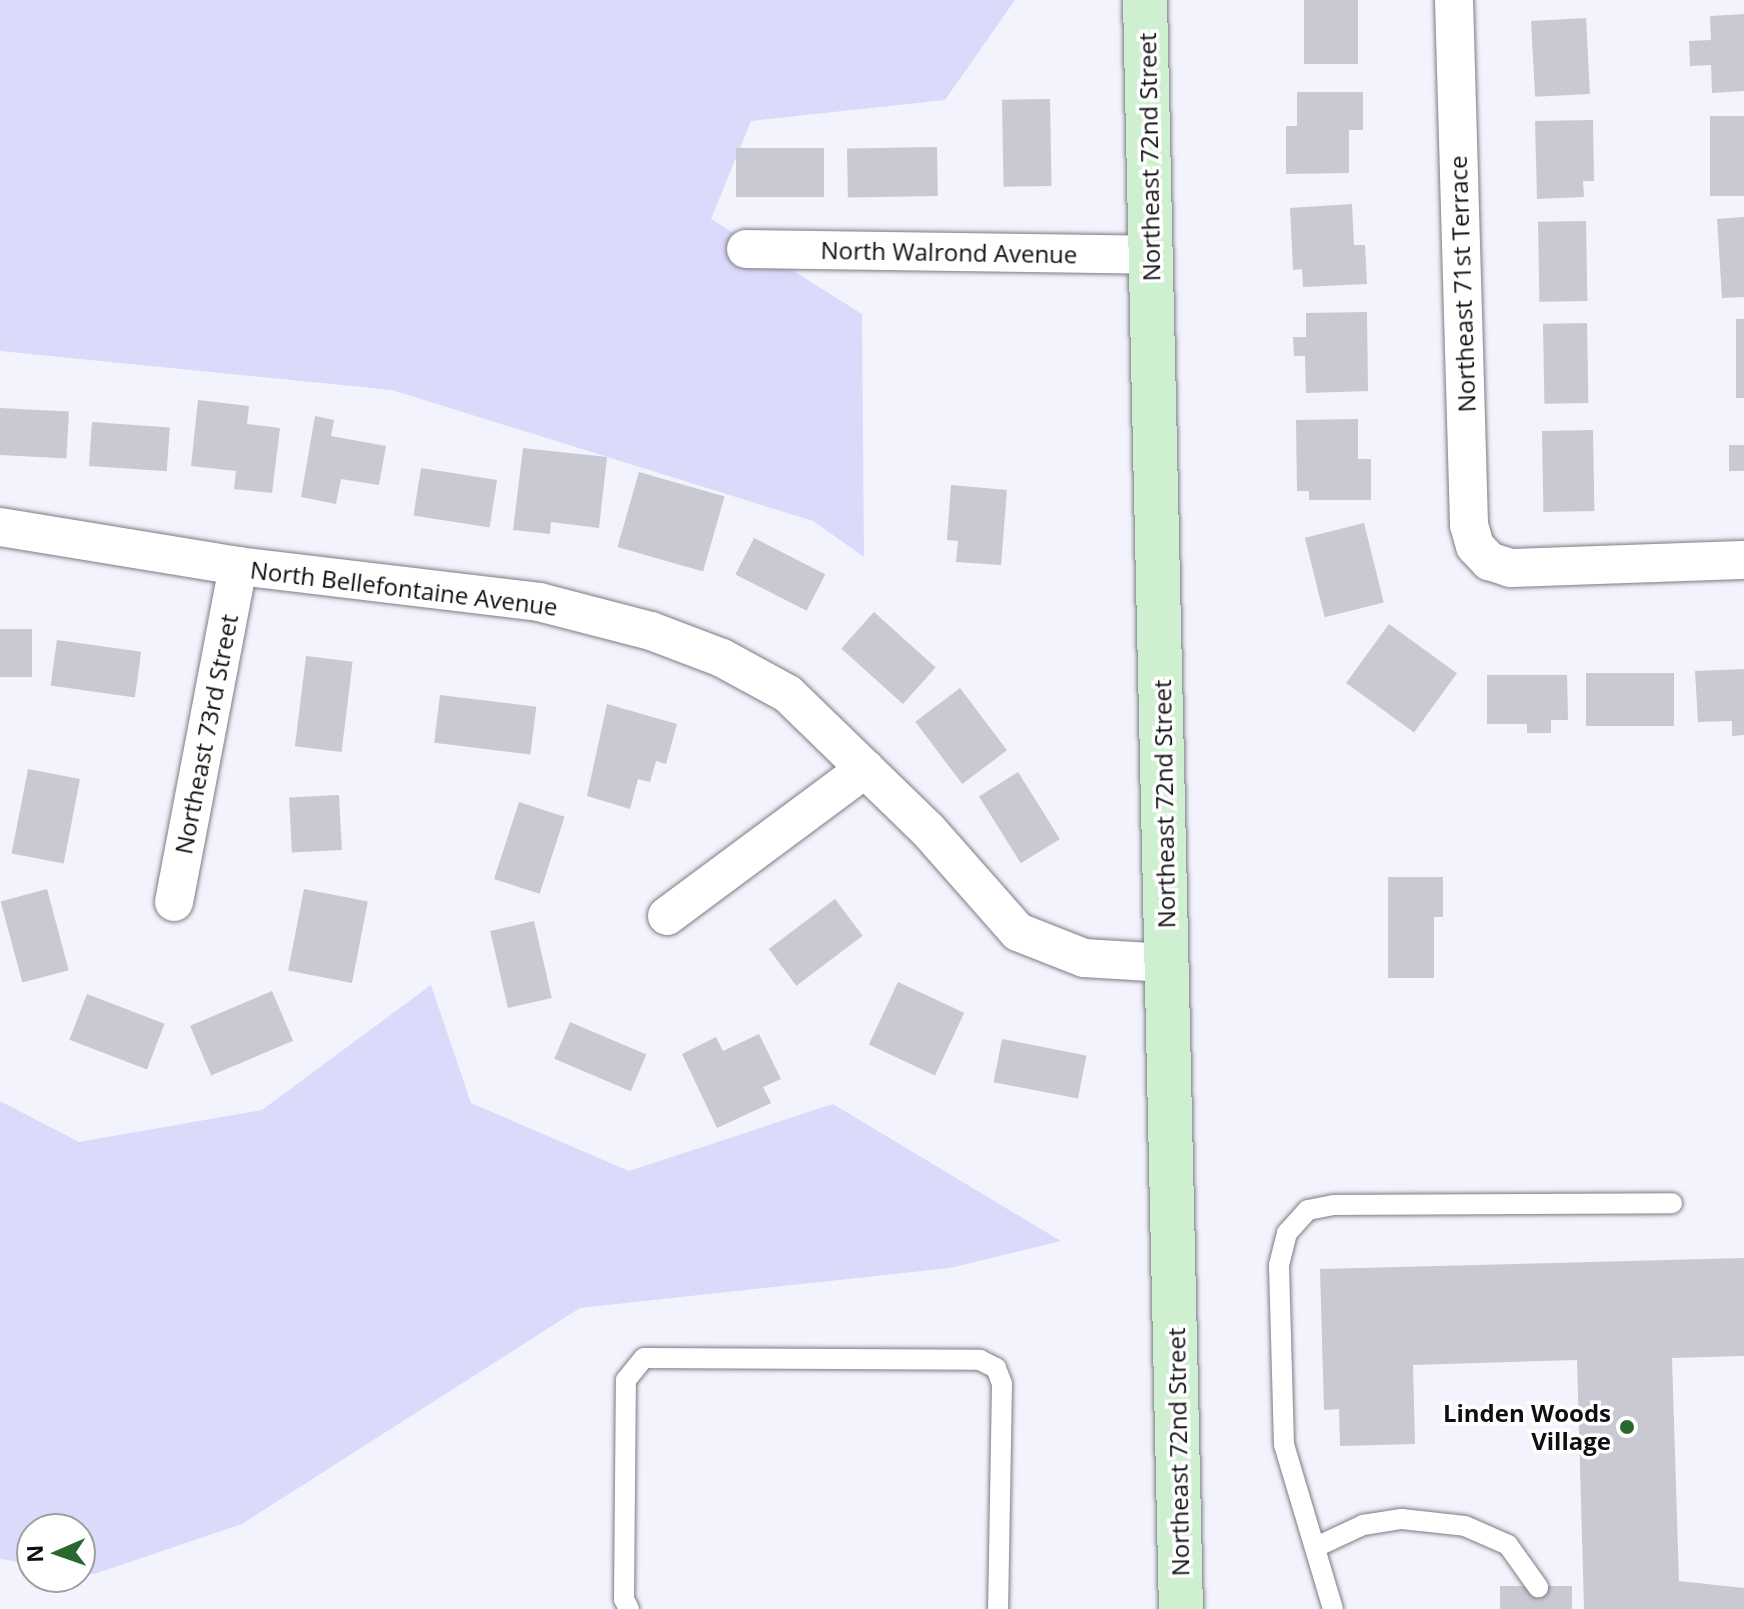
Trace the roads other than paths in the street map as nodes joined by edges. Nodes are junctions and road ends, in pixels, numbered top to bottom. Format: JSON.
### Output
{"nodes":[{"id":1,"x":1145,"y":0,"type":"edge"},
{"id":2,"x":1454,"y":0,"type":"edge"},
{"id":3,"x":746,"y":249,"type":"dead end"},
{"id":4,"x":1151,"y":255,"type":"junction"},
{"id":5,"x":0,"y":527,"type":"edge"},
{"id":6,"x":1744,"y":560,"type":"edge"},
{"id":7,"x":238,"y":566,"type":"junction"},
{"id":8,"x":865,"y":769,"type":"junction"},
{"id":9,"x":174,"y":902,"type":"dead end"},
{"id":10,"x":667,"y":916,"type":"dead end"},
{"id":11,"x":1167,"y":963,"type":"junction"},
{"id":12,"x":1672,"y":1203,"type":"dead end"},
{"id":13,"x":1316,"y":1547,"type":"junction"},
{"id":14,"x":1538,"y":1587,"type":"dead end"},
{"id":15,"x":629,"y":1609,"type":"edge"},
{"id":16,"x":998,"y":1609,"type":"edge"},
{"id":17,"x":1181,"y":1609,"type":"edge"},
{"id":18,"x":1333,"y":1609,"type":"edge"}],
"edges":[{"from":1,"to":4,"type":"main road","name":"Northeast 72nd Street"},
{"from":2,"to":6,"type":"street","name":"Northeast 71st Terrace"},
{"from":3,"to":4,"type":"street","name":"North Walrond Avenue"},
{"from":4,"to":11,"type":"main road","name":"Northeast 72nd Street"},
{"from":5,"to":7,"type":"street","name":"North Bellefontaine Avenue"},
{"from":7,"to":8,"type":"street","name":"North Bellefontaine Avenue"},
{"from":7,"to":9,"type":"street","name":"Northeast 73rd Street"},
{"from":8,"to":10,"type":"street"},
{"from":8,"to":11,"type":"street","name":"North Bellefontaine Avenue"},
{"from":11,"to":17,"type":"main road","name":"Northeast 72nd Street"},
{"from":12,"to":13,"type":"lane"},
{"from":13,"to":14,"type":"lane"},
{"from":13,"to":18,"type":"lane"},
{"from":15,"to":16,"type":"lane"}]}
